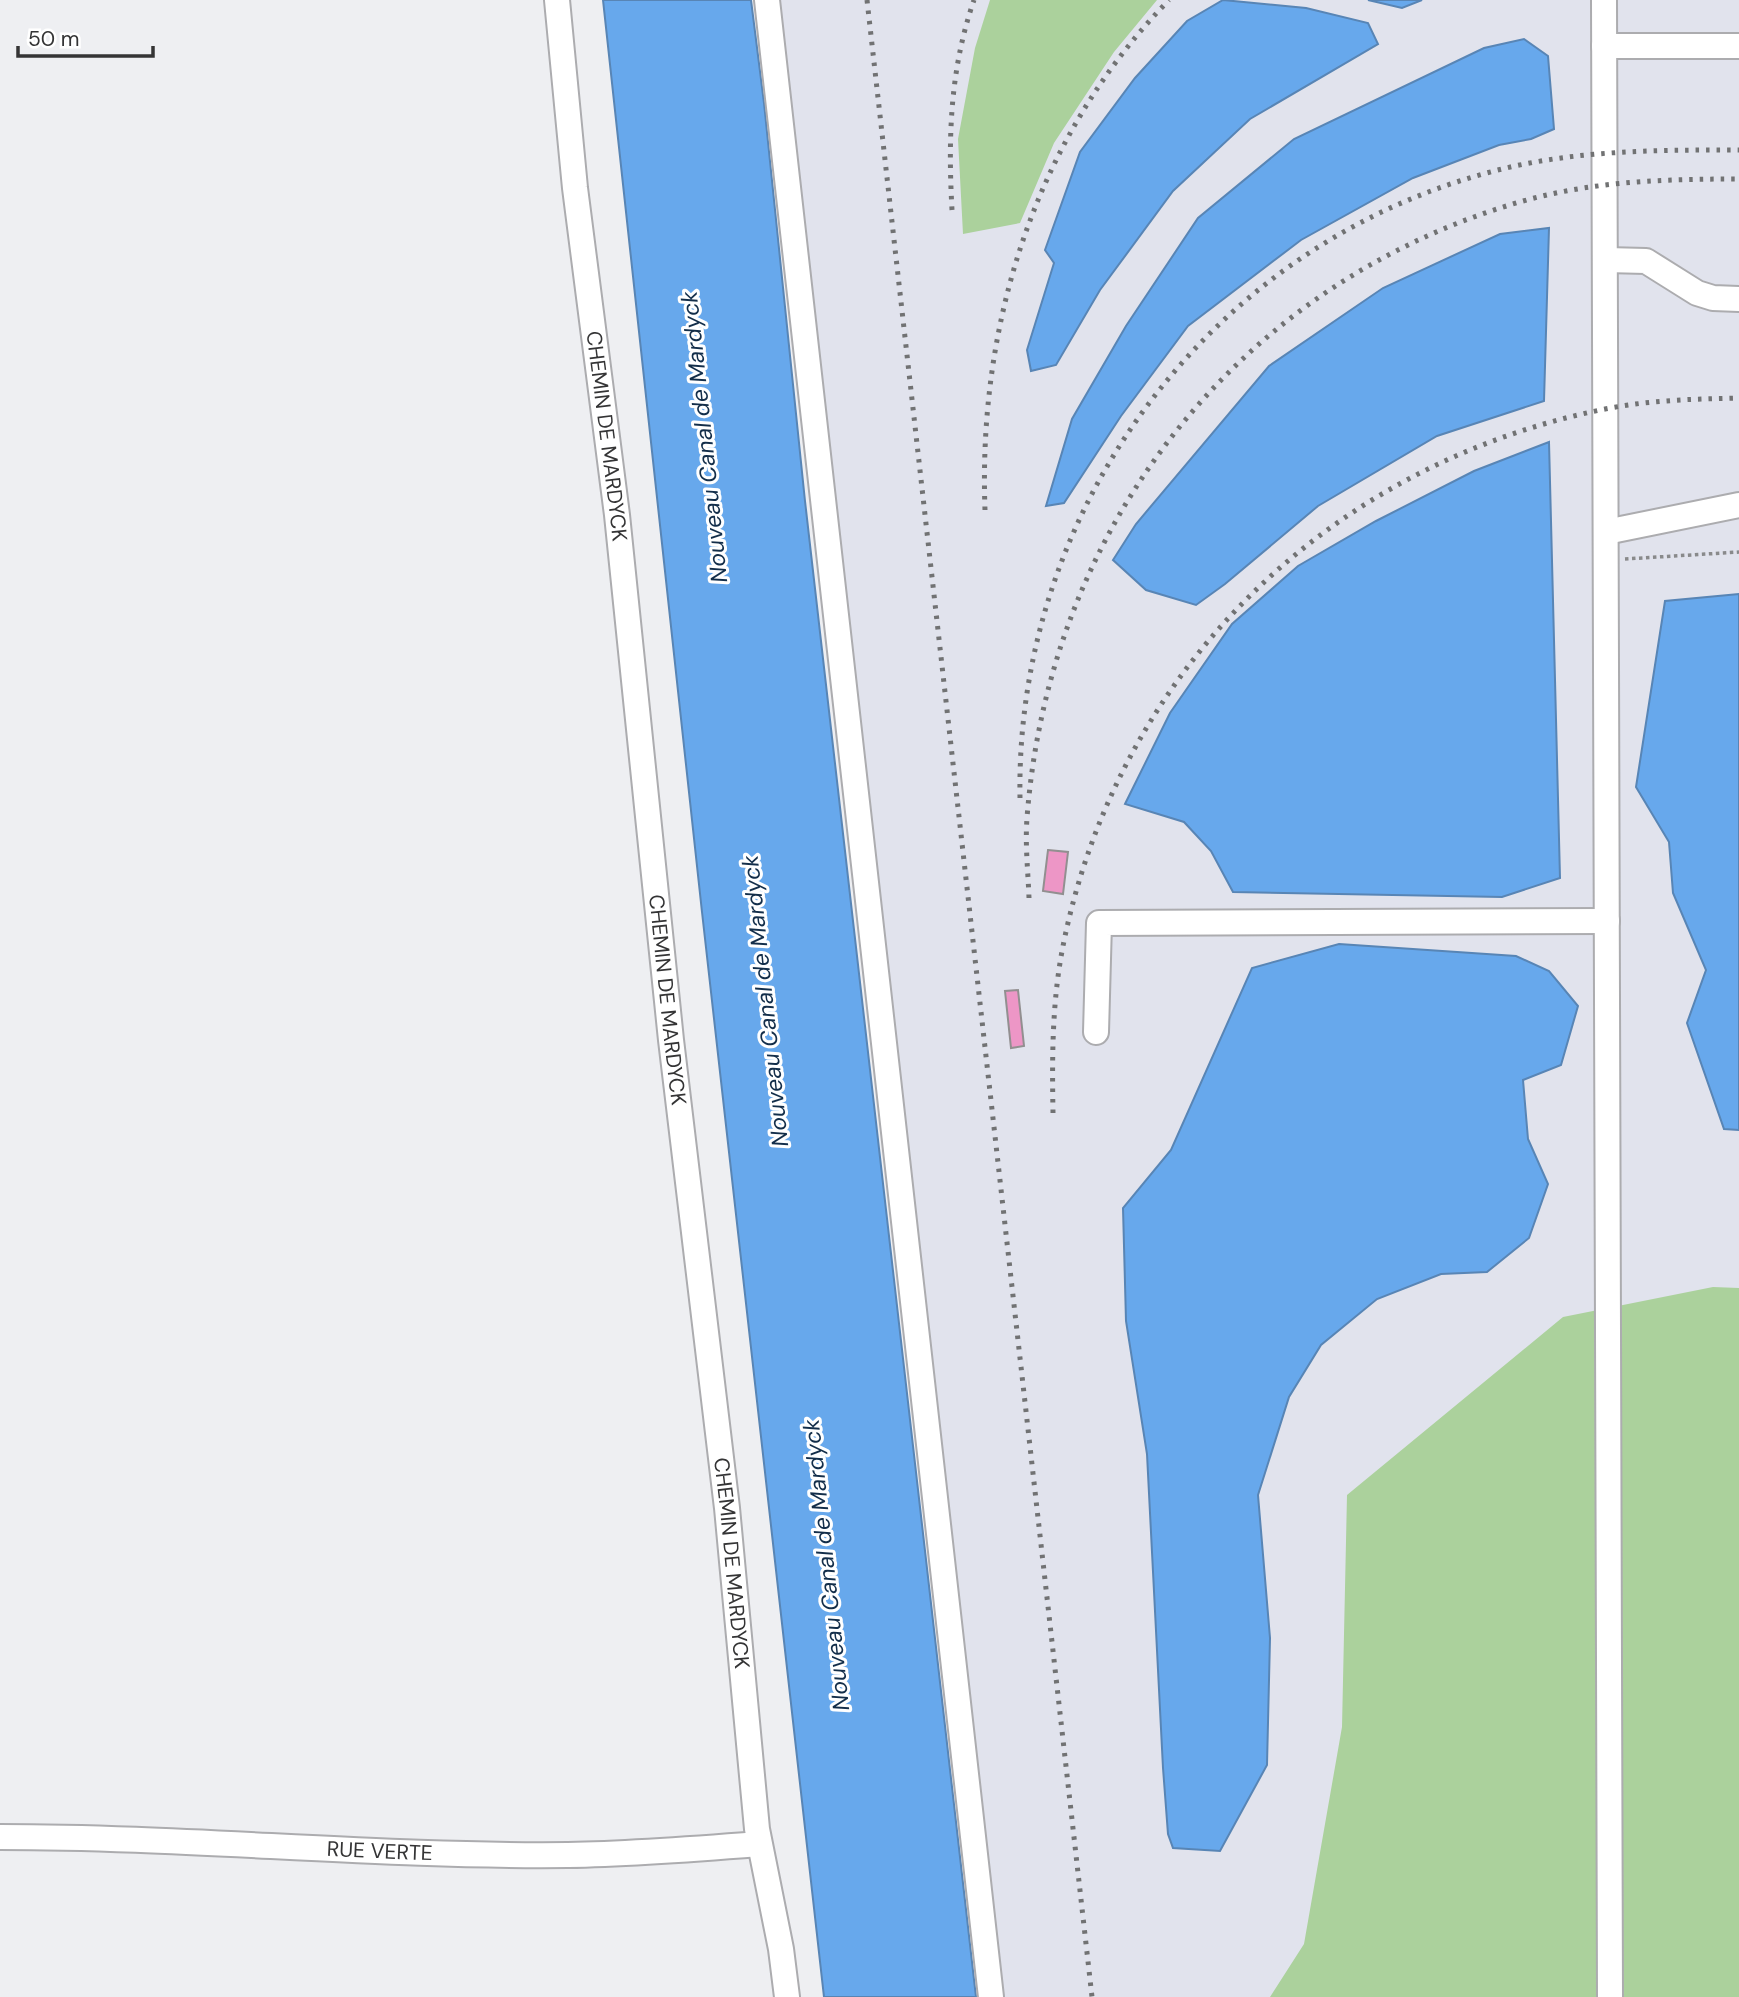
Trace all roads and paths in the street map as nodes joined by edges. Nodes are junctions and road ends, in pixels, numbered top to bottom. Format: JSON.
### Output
{"nodes":[{"id":1,"x":557,"y":0,"type":"edge"},
{"id":2,"x":767,"y":0,"type":"edge"},
{"id":3,"x":1604,"y":0,"type":"edge"},
{"id":4,"x":1605,"y":46,"type":"junction"},
{"id":5,"x":1739,"y":46,"type":"edge"},
{"id":6,"x":1606,"y":260,"type":"junction"},
{"id":7,"x":1739,"y":299,"type":"edge"},
{"id":8,"x":1739,"y":505,"type":"edge"},
{"id":9,"x":1606,"y":532,"type":"junction"},
{"id":10,"x":1739,"y":552,"type":"edge"},
{"id":11,"x":1606,"y":560,"type":"junction"},
{"id":12,"x":1607,"y":921,"type":"junction"},
{"id":13,"x":1096,"y":1032,"type":"dead end"},
{"id":14,"x":0,"y":1836,"type":"edge"},
{"id":15,"x":759,"y":1844,"type":"junction"},
{"id":16,"x":787,"y":1997,"type":"edge"},
{"id":17,"x":991,"y":1997,"type":"edge"},
{"id":18,"x":1610,"y":1997,"type":"edge"}],
"edges":[{"from":1,"to":15,"type":"street","name":"CHEMIN DE MARDYCK"},
{"from":2,"to":17,"type":"street"},
{"from":3,"to":4,"type":"street"},
{"from":4,"to":5,"type":"street"},
{"from":4,"to":6,"type":"street"},
{"from":6,"to":7,"type":"street"},
{"from":6,"to":9,"type":"street"},
{"from":8,"to":9,"type":"street"},
{"from":9,"to":11,"type":"street"},
{"from":10,"to":11,"type":"path"},
{"from":11,"to":12,"type":"street"},
{"from":12,"to":13,"type":"street"},
{"from":12,"to":18,"type":"street"},
{"from":14,"to":15,"type":"street","name":"RUE VERTE"},
{"from":15,"to":16,"type":"street","name":"CHEMIN DE MARDYCK"}]}
